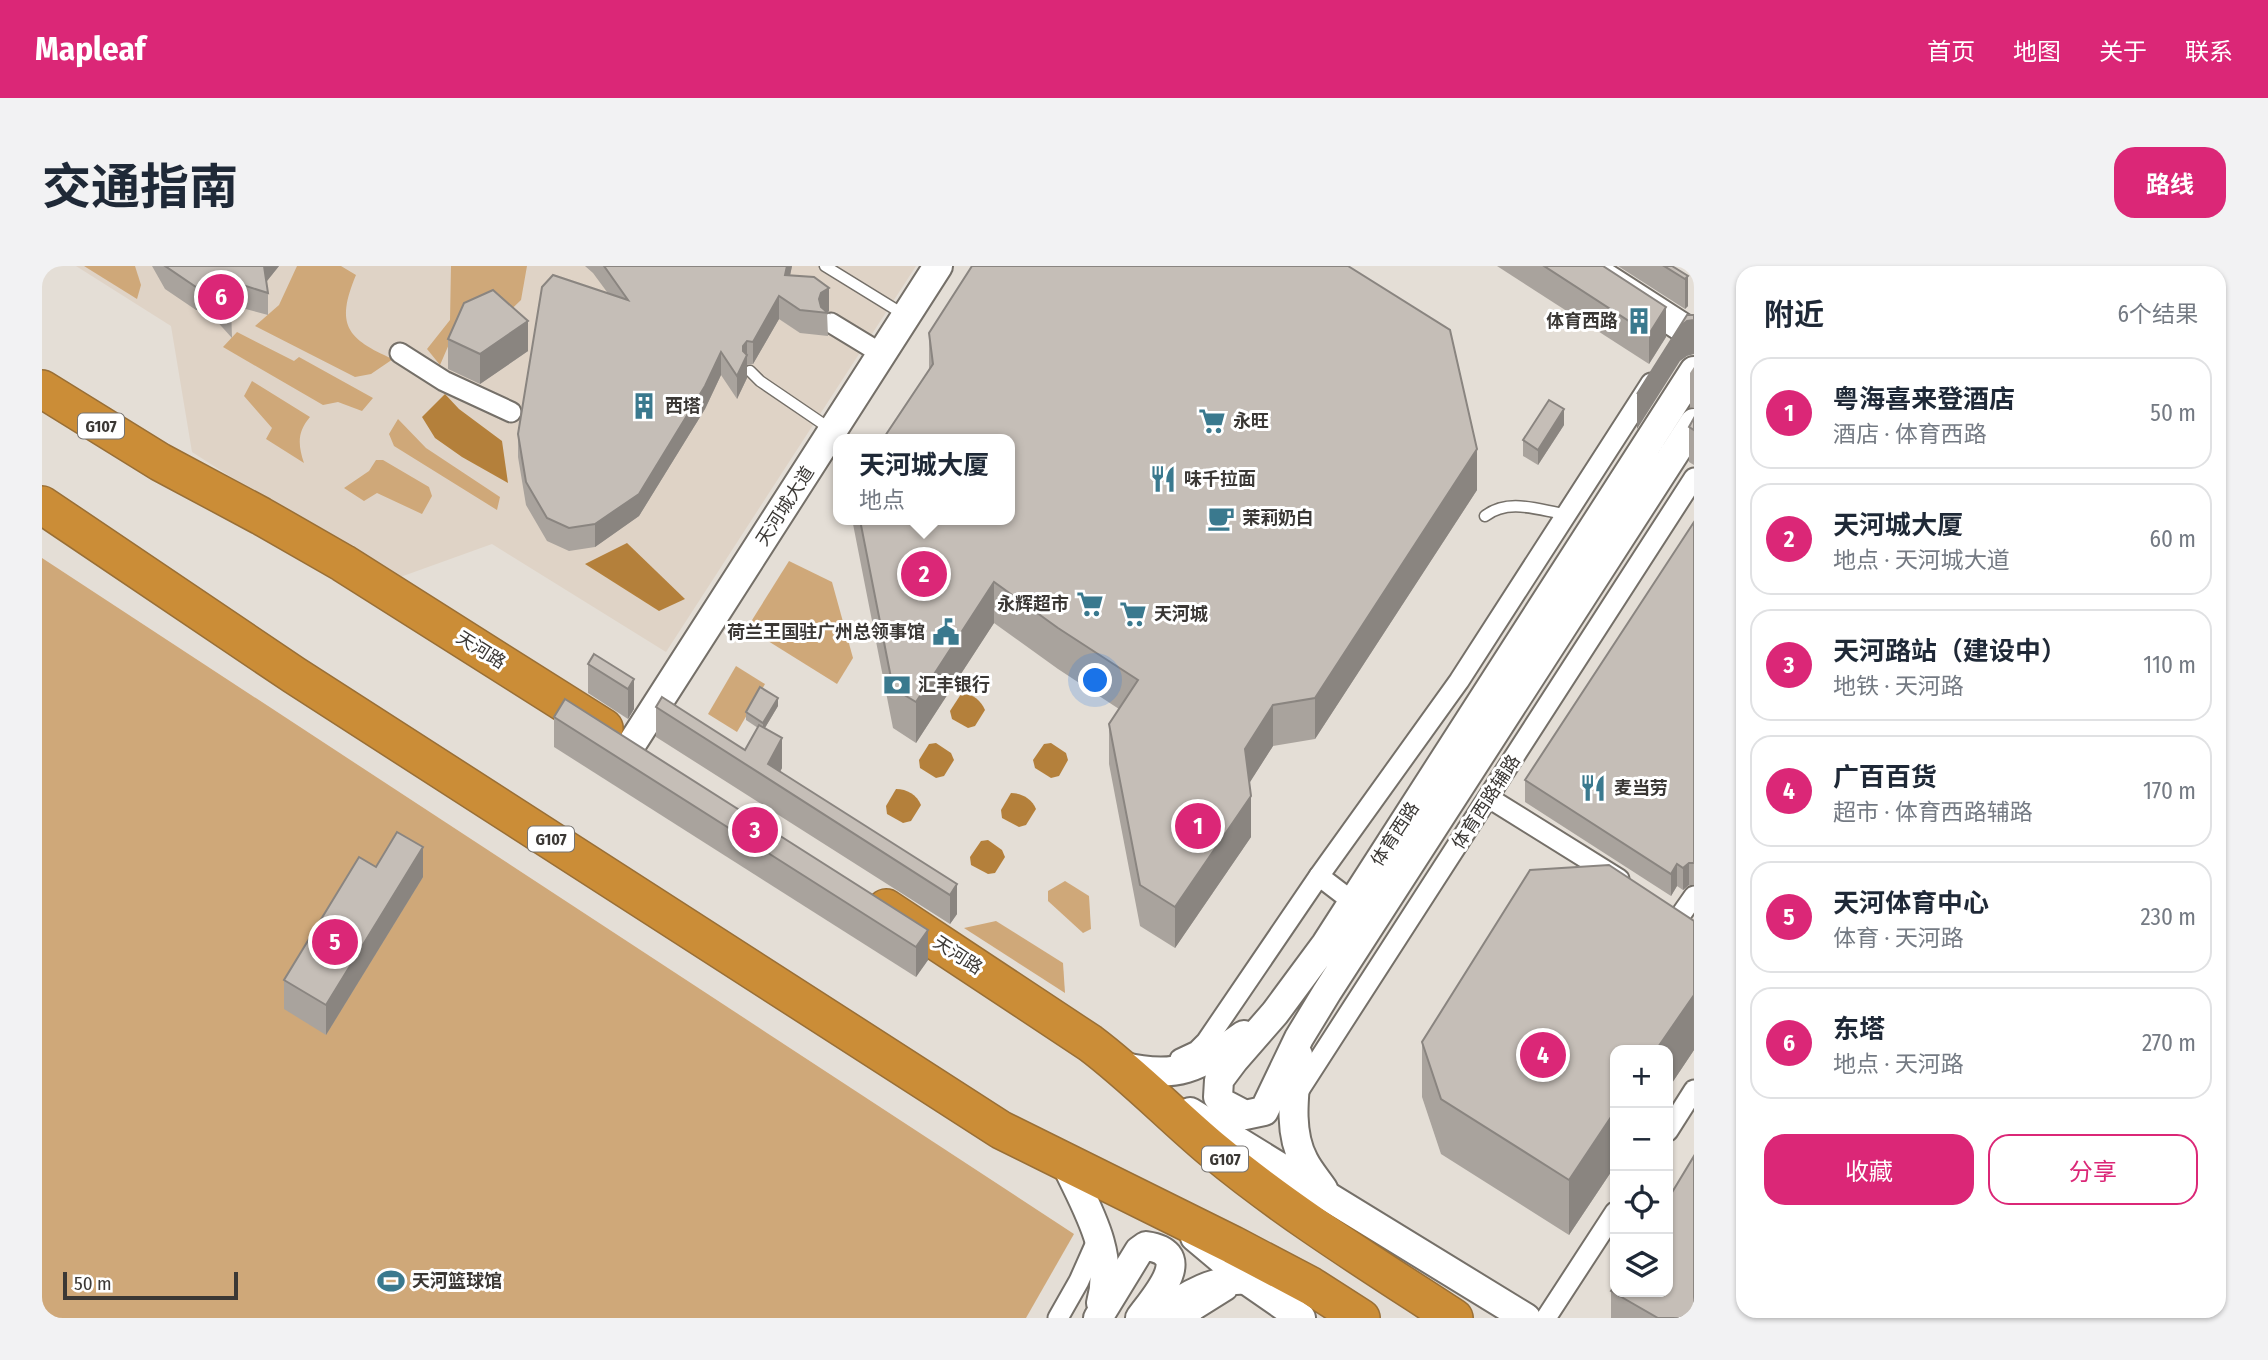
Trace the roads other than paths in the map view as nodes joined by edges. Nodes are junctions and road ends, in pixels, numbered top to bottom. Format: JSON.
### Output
{"nodes":[{"id":1,"x":825,"y":266,"type":"edge"},
{"id":2,"x":938,"y":266,"type":"edge"},
{"id":3,"x":1587,"y":266,"type":"edge"},
{"id":4,"x":906,"y":316,"type":"junction"},
{"id":5,"x":831,"y":323,"type":"dead end"},
{"id":6,"x":1688,"y":331,"type":"edge"},
{"id":7,"x":400,"y":353,"type":"dead end"},
{"id":8,"x":882,"y":354,"type":"junction"},
{"id":9,"x":1664,"y":363,"type":"edge"},
{"id":10,"x":750,"y":371,"type":"edge"},
{"id":11,"x":1694,"y":371,"type":"edge"},
{"id":12,"x":42,"y":389,"type":"edge"},
{"id":13,"x":511,"y":412,"type":"dead end"},
{"id":14,"x":833,"y":430,"type":"junction"},
{"id":15,"x":1691,"y":433,"type":"edge"},
{"id":16,"x":1694,"y":478,"type":"edge"},
{"id":17,"x":42,"y":505,"type":"edge"},
{"id":18,"x":1565,"y":514,"type":"junction"},
{"id":19,"x":1485,"y":516,"type":"dead end"},
{"id":20,"x":642,"y":752,"type":"joint"},
{"id":21,"x":1489,"y":799,"type":"junction"},
{"id":22,"x":1319,"y":876,"type":"junction"},
{"id":23,"x":1635,"y":889,"type":"edge"},
{"id":24,"x":861,"y":892,"type":"edge"},
{"id":25,"x":1694,"y":896,"type":"edge"},
{"id":26,"x":1353,"y":902,"type":"junction"},
{"id":27,"x":1681,"y":917,"type":"edge"},
{"id":28,"x":1275,"y":1013,"type":"junction"},
{"id":29,"x":1299,"y":1038,"type":"junction"},
{"id":30,"x":1121,"y":1066,"type":"junction"},
{"id":31,"x":1295,"y":1097,"type":"junction"},
{"id":32,"x":1691,"y":1101,"type":"edge"},
{"id":33,"x":1264,"y":1111,"type":"junction"},
{"id":34,"x":1673,"y":1124,"type":"edge"},
{"id":35,"x":1066,"y":1164,"type":"junction"},
{"id":36,"x":1327,"y":1195,"type":"junction"},
{"id":37,"x":1157,"y":1206,"type":"junction"},
{"id":38,"x":1610,"y":1220,"type":"edge"},
{"id":39,"x":1099,"y":1235,"type":"junction"},
{"id":40,"x":1245,"y":1279,"type":"junction"},
{"id":41,"x":1306,"y":1302,"type":"edge"},
{"id":42,"x":1058,"y":1318,"type":"edge"},
{"id":43,"x":1097,"y":1318,"type":"edge"},
{"id":44,"x":1140,"y":1318,"type":"edge"},
{"id":45,"x":1156,"y":1318,"type":"edge"},
{"id":46,"x":1188,"y":1318,"type":"edge"},
{"id":47,"x":1361,"y":1318,"type":"edge"},
{"id":48,"x":1454,"y":1318,"type":"edge"},
{"id":49,"x":1526,"y":1318,"type":"edge"},
{"id":50,"x":1546,"y":1318,"type":"edge"}],
"edges":[{"from":1,"to":4,"type":"lane"},
{"from":2,"to":4,"type":"main road","name":"天河城大道"},
{"from":3,"to":6,"type":"main road"},
{"from":4,"to":8,"type":"main road","name":"天河城大道"},
{"from":5,"to":8,"type":"street"},
{"from":7,"to":13,"type":"street"},
{"from":8,"to":14,"type":"main road","name":"天河城大道"},
{"from":9,"to":18,"type":"street"},
{"from":10,"to":14,"type":"lane"},
{"from":11,"to":26,"type":"main road","name":"体育西路"},
{"from":12,"to":20,"type":"highway","name":"天河路","number":"G107"},
{"from":14,"to":20,"type":"main road","name":"天河城大道"},
{"from":15,"to":29,"type":"main road","name":"体育西路"},
{"from":16,"to":21,"type":"street","name":"体育西路辅路"},
{"from":17,"to":35,"type":"highway","number":"G107"},
{"from":18,"to":19,"type":"lane"},
{"from":18,"to":22,"type":"street"},
{"from":21,"to":23,"type":"street"},
{"from":21,"to":31,"type":"street","name":"体育西路辅路"},
{"from":22,"to":26,"type":"street"},
{"from":22,"to":30,"type":"street"},
{"from":24,"to":30,"type":"highway","name":"天河路","number":"G107"},
{"from":25,"to":27,"type":"street"},
{"from":26,"to":28,"type":"main road","name":"体育西路"},
{"from":28,"to":30,"type":"main road"},
{"from":28,"to":33,"type":"main road"},
{"from":29,"to":31,"type":"main road"},
{"from":29,"to":33,"type":"main road","name":"体育西路"},
{"from":30,"to":36,"type":"main road"},
{"from":30,"to":48,"type":"highway","name":"天河路","number":"G107"},
{"from":31,"to":33,"type":"street"},
{"from":31,"to":36,"type":"main road"},
{"from":32,"to":34,"type":"street"},
{"from":35,"to":37,"type":"highway","number":"G107"},
{"from":35,"to":39,"type":"main road"},
{"from":36,"to":49,"type":"main road"},
{"from":37,"to":40,"type":"main road"},
{"from":37,"to":41,"type":"highway","number":"G107"},
{"from":38,"to":50,"type":"street"},
{"from":39,"to":42,"type":"street"},
{"from":39,"to":43,"type":"main road"},
{"from":40,"to":41,"type":"main road"},
{"from":40,"to":45,"type":"main road"},
{"from":40,"to":46,"type":"street"},
{"from":41,"to":47,"type":"highway","number":"G107"},
{"from":43,"to":44,"type":"main road"}]}
